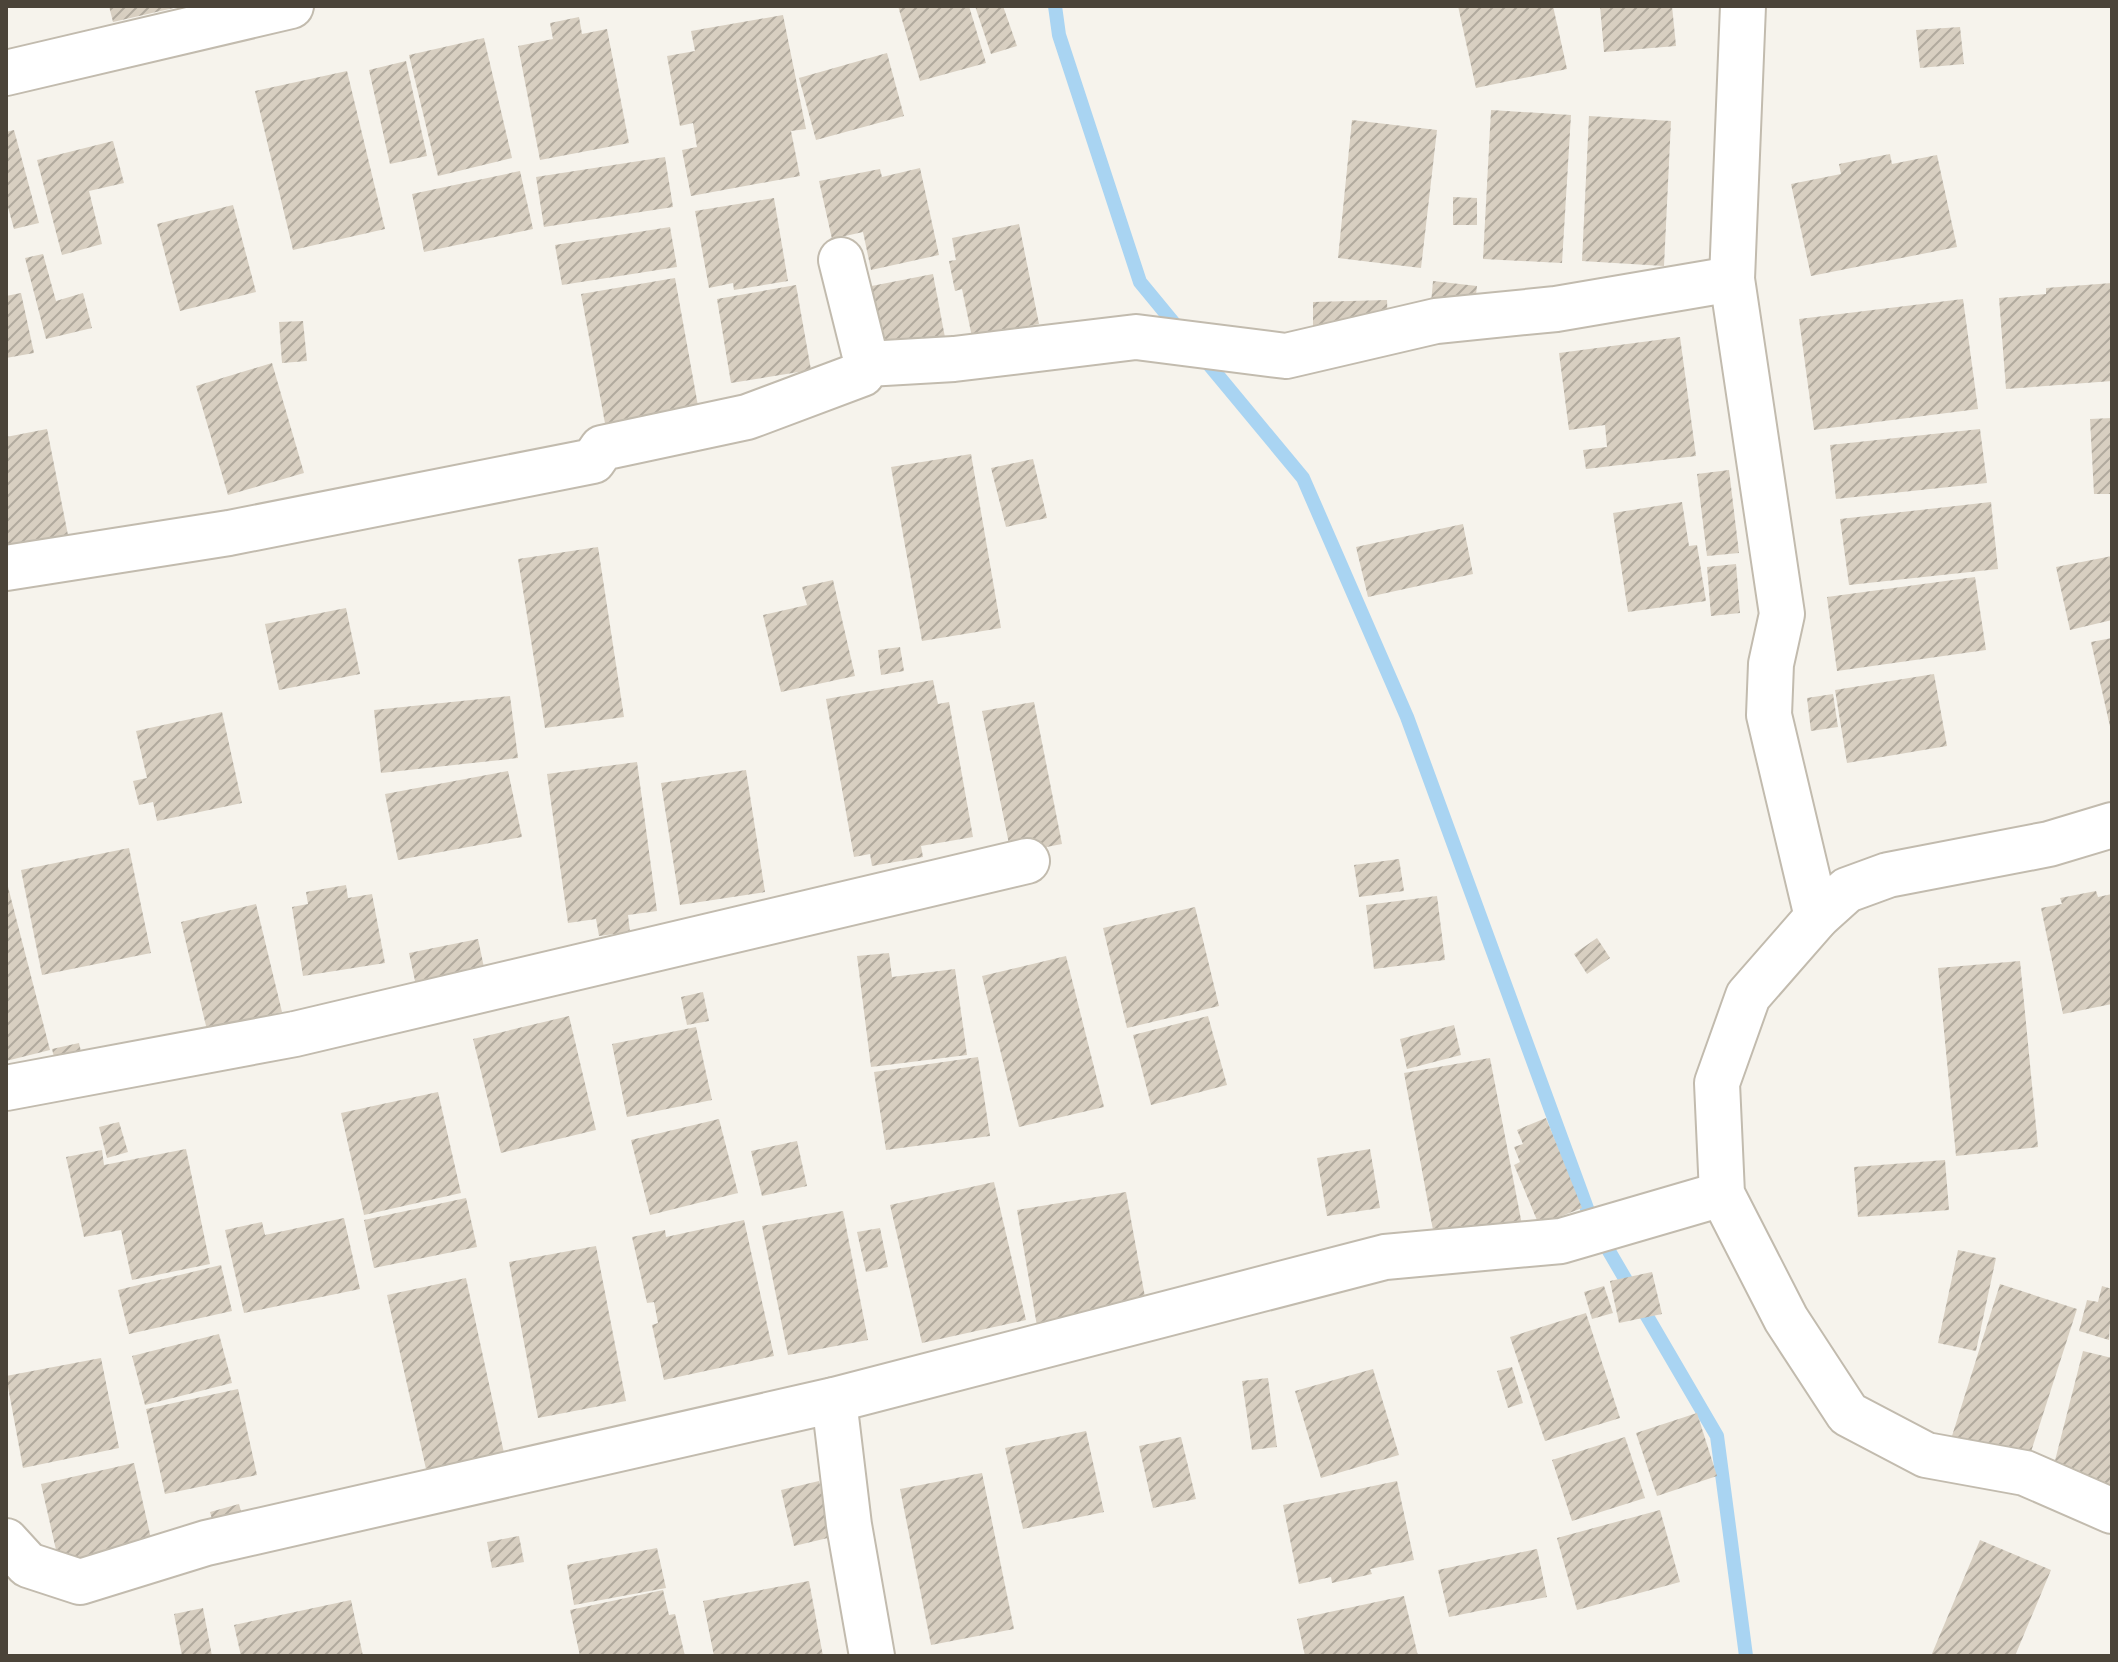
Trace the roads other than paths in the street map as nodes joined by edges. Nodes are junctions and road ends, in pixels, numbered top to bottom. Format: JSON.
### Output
{"nodes":[{"id":1,"x":291,"y":6,"type":"edge"},
{"id":2,"x":1743,"y":6,"type":"edge"},
{"id":3,"x":6,"y":73,"type":"edge"},
{"id":4,"x":841,"y":260,"type":"dead end"},
{"id":5,"x":1732,"y":279,"type":"junction"},
{"id":6,"x":867,"y":364,"type":"junction"},
{"id":7,"x":6,"y":568,"type":"edge"},
{"id":8,"x":2112,"y":825,"type":"edge"},
{"id":9,"x":1027,"y":861,"type":"dead end"},
{"id":10,"x":1817,"y":917,"type":"junction"},
{"id":11,"x":6,"y":1088,"type":"edge"},
{"id":12,"x":1722,"y":1194,"type":"junction"},
{"id":13,"x":834,"y":1400,"type":"junction"},
{"id":14,"x":2112,"y":1511,"type":"edge"},
{"id":15,"x":6,"y":1541,"type":"edge"},
{"id":16,"x":872,"y":1656,"type":"edge"}],
"edges":[{"from":1,"to":3,"type":"street"},
{"from":2,"to":5,"type":"street"},
{"from":4,"to":6,"type":"street"},
{"from":5,"to":6,"type":"street"},
{"from":5,"to":10,"type":"street"},
{"from":6,"to":7,"type":"street"},
{"from":8,"to":10,"type":"street"},
{"from":9,"to":11,"type":"street"},
{"from":10,"to":12,"type":"street"},
{"from":12,"to":13,"type":"street"},
{"from":12,"to":14,"type":"street"},
{"from":13,"to":15,"type":"street"},
{"from":13,"to":16,"type":"street"}]}
